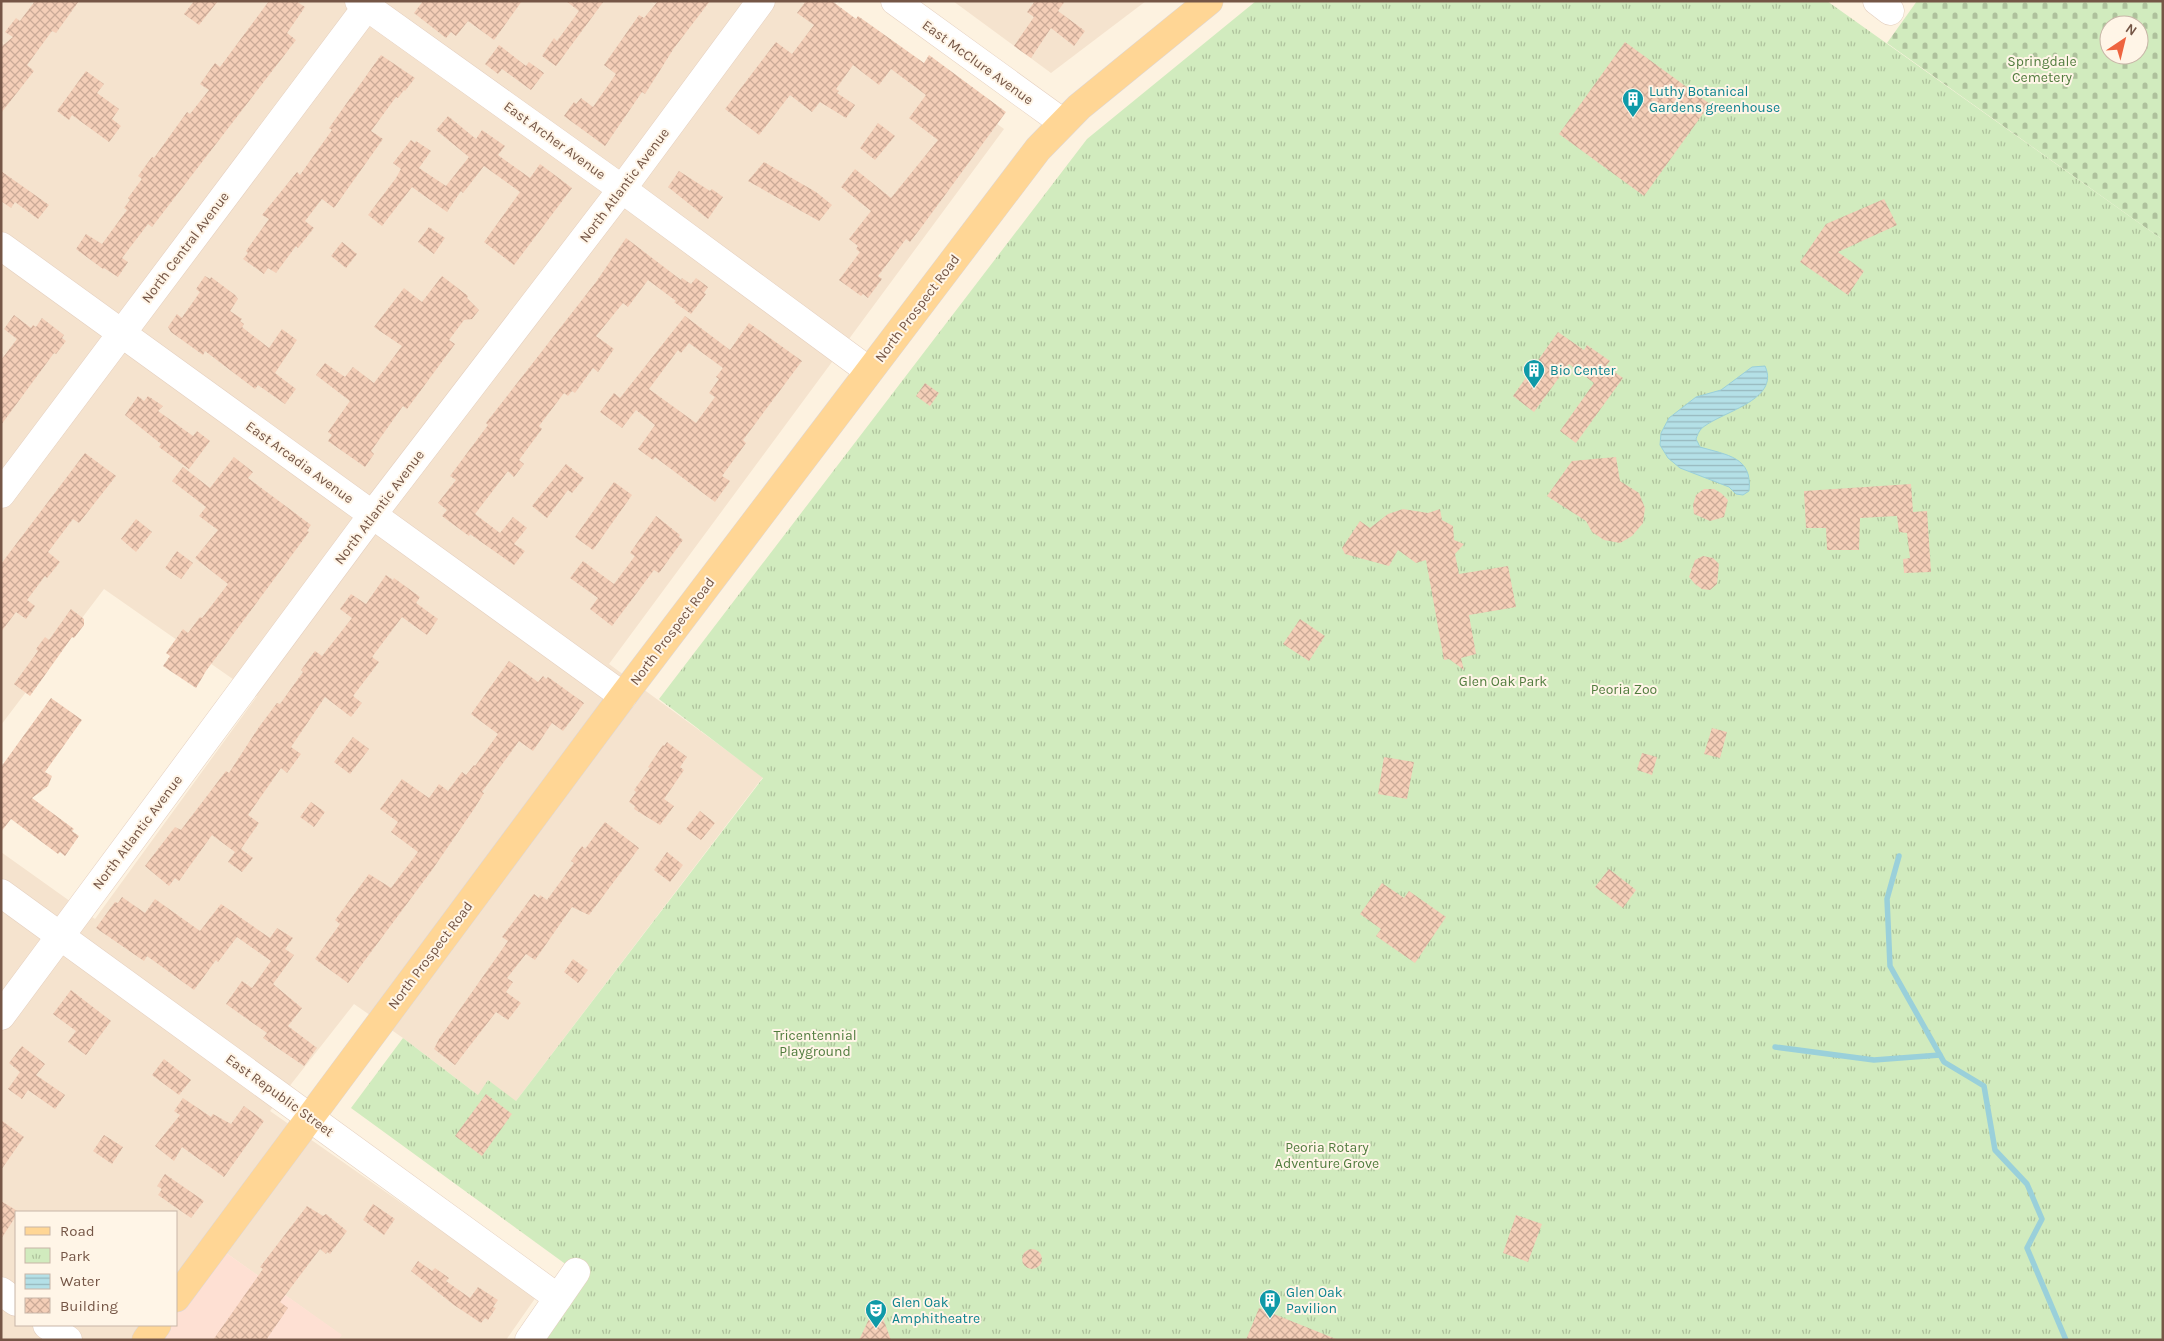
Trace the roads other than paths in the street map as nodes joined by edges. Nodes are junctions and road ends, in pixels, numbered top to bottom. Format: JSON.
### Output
{"nodes":[{"id":1,"x":760,"y":1,"type":"edge"},
{"id":2,"x":895,"y":1,"type":"edge"},
{"id":3,"x":1209,"y":1,"type":"edge"},
{"id":4,"x":366,"y":3,"type":"edge"},
{"id":5,"x":1062,"y":122,"type":"junction"},
{"id":6,"x":622,"y":189,"type":"junction"},
{"id":7,"x":1,"y":246,"type":"edge"},
{"id":8,"x":121,"y":332,"type":"junction"},
{"id":9,"x":869,"y":371,"type":"junction"},
{"id":10,"x":1,"y":494,"type":"edge"},
{"id":11,"x":373,"y":514,"type":"junction"},
{"id":12,"x":623,"y":696,"type":"junction"},
{"id":13,"x":1,"y":893,"type":"edge"},
{"id":14,"x":60,"y":935,"type":"junction"},
{"id":15,"x":1,"y":1016,"type":"edge"},
{"id":16,"x":310,"y":1116,"type":"junction"},
{"id":17,"x":576,"y":1272,"type":"dead end"},
{"id":18,"x":1,"y":1291,"type":"edge"},
{"id":19,"x":178,"y":1295,"type":"edge"},
{"id":20,"x":558,"y":1298,"type":"junction"},
{"id":21,"x":15,"y":1301,"type":"edge"},
{"id":22,"x":48,"y":1326,"type":"edge"},
{"id":23,"x":156,"y":1326,"type":"edge"},
{"id":24,"x":68,"y":1340,"type":"edge"},
{"id":25,"x":146,"y":1340,"type":"edge"},
{"id":26,"x":529,"y":1340,"type":"edge"}],
"edges":[{"from":1,"to":6,"type":"street","name":"North Atlantic Avenue"},
{"from":2,"to":5,"type":"street","name":"East McClure Avenue"},
{"from":3,"to":5,"type":"main road","name":"North Prospect Road"},
{"from":4,"to":6,"type":"street","name":"East Archer Avenue"},
{"from":4,"to":8,"type":"street","name":"North Central Avenue"},
{"from":5,"to":9,"type":"main road","name":"North Prospect Road"},
{"from":6,"to":9,"type":"street","name":"East Archer Avenue"},
{"from":6,"to":11,"type":"street","name":"North Atlantic Avenue"},
{"from":7,"to":8,"type":"street","name":"East Arcadia Avenue"},
{"from":8,"to":10,"type":"street","name":"North Central Avenue"},
{"from":8,"to":11,"type":"street","name":"East Arcadia Avenue"},
{"from":9,"to":12,"type":"main road","name":"North Prospect Road"},
{"from":11,"to":12,"type":"street","name":"East Arcadia Avenue"},
{"from":11,"to":14,"type":"street","name":"North Atlantic Avenue"},
{"from":12,"to":16,"type":"main road","name":"North Prospect Road"},
{"from":13,"to":14,"type":"street","name":"East Republic Street"},
{"from":14,"to":15,"type":"street","name":"North Atlantic Avenue"},
{"from":14,"to":16,"type":"street","name":"East Republic Street"},
{"from":16,"to":19,"type":"main road","name":"North Prospect Road"},
{"from":16,"to":20,"type":"street","name":"East Republic Street"},
{"from":17,"to":20,"type":"street"},
{"from":18,"to":21,"type":"street"},
{"from":20,"to":26,"type":"street"},
{"from":22,"to":24,"type":"street"},
{"from":23,"to":25,"type":"main road"}]}
